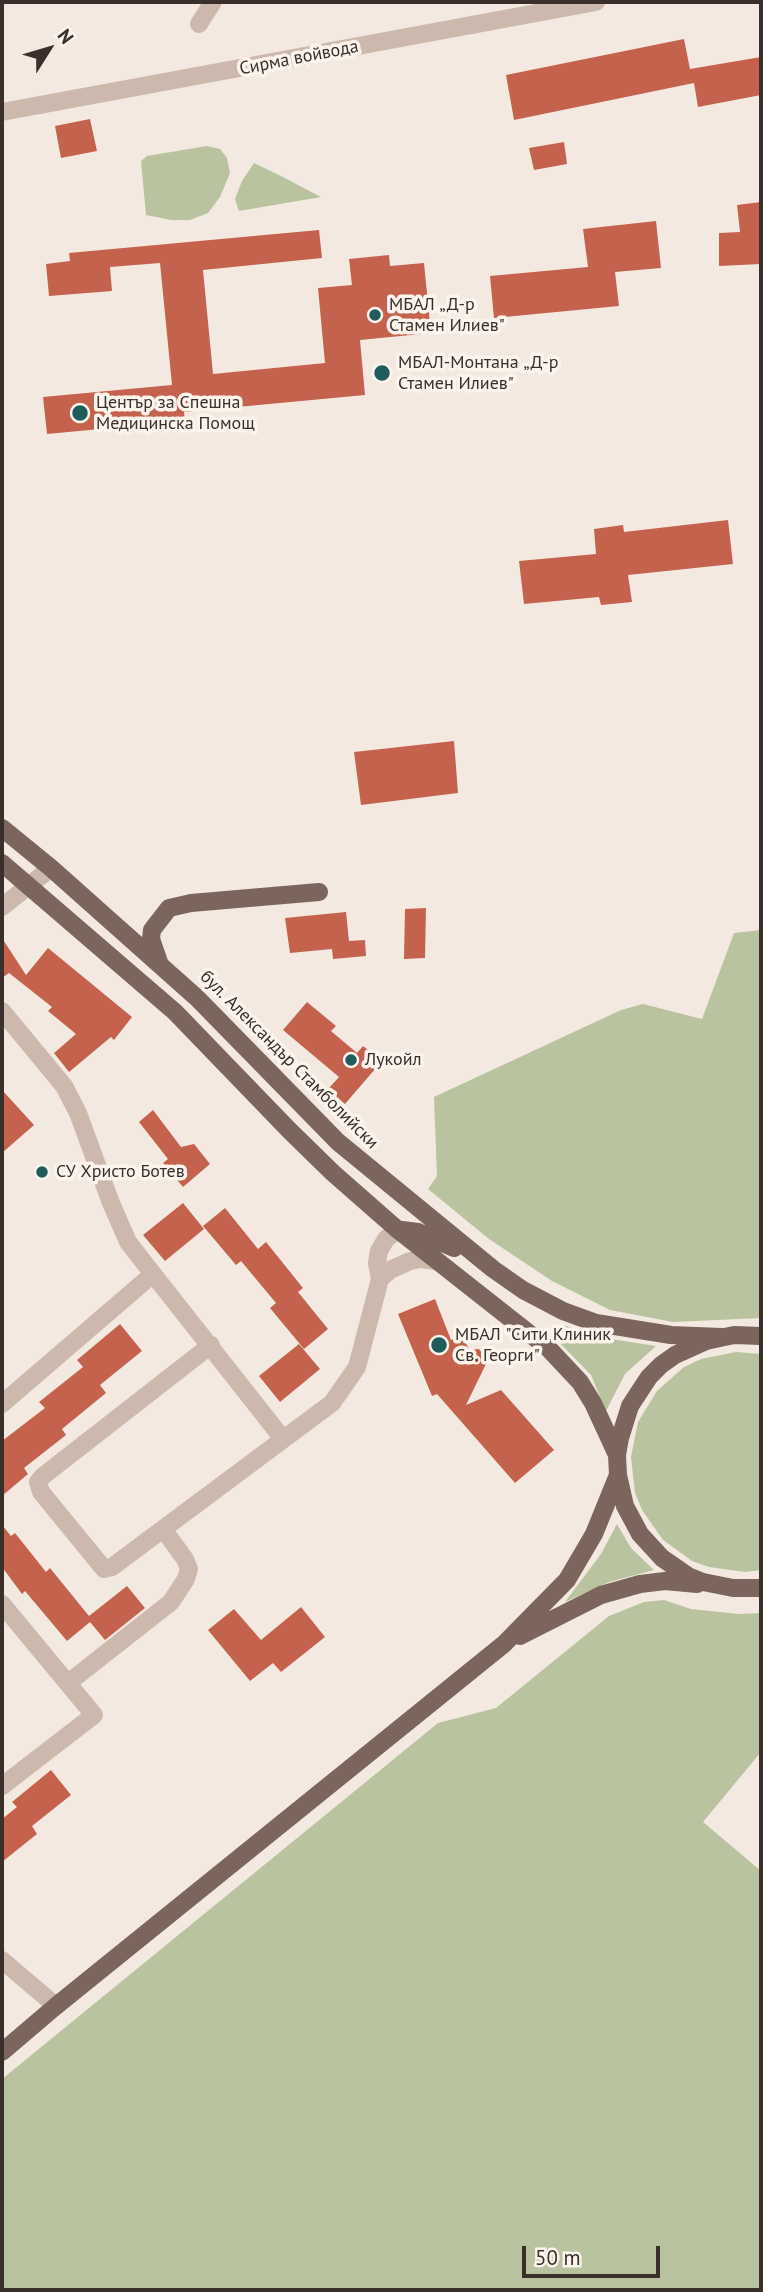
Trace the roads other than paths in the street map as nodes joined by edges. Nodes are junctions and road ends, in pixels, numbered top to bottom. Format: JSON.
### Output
{"nodes":[{"id":1,"x":213,"y":2,"type":"edge"},
{"id":2,"x":596,"y":2,"type":"edge"},
{"id":3,"x":199,"y":24,"type":"dead end"},
{"id":4,"x":2,"y":112,"type":"edge"},
{"id":5,"x":2,"y":828,"type":"edge"},
{"id":6,"x":2,"y":863,"type":"edge"},
{"id":7,"x":51,"y":868,"type":"junction"},
{"id":8,"x":28,"y":884,"type":"junction"},
{"id":9,"x":319,"y":892,"type":"dead end"},
{"id":10,"x":2,"y":907,"type":"edge"},
{"id":11,"x":160,"y":965,"type":"junction"},
{"id":12,"x":2,"y":1011,"type":"edge"},
{"id":13,"x":236,"y":1074,"type":"junction"},
{"id":14,"x":366,"y":1166,"type":"junction"},
{"id":15,"x":398,"y":1230,"type":"junction"},
{"id":16,"x":436,"y":1261,"type":"junction"},
{"id":17,"x":493,"y":1269,"type":"junction"},
{"id":18,"x":153,"y":1274,"type":"junction"},
{"id":19,"x":380,"y":1279,"type":"junction"},
{"id":20,"x":761,"y":1336,"type":"edge"},
{"id":21,"x":722,"y":1337,"type":"junction"},
{"id":22,"x":211,"y":1345,"type":"junction"},
{"id":23,"x":2,"y":1404,"type":"edge"},
{"id":24,"x":283,"y":1440,"type":"junction"},
{"id":25,"x":617,"y":1455,"type":"junction"},
{"id":26,"x":618,"y":1475,"type":"junction"},
{"id":27,"x":163,"y":1529,"type":"junction"},
{"id":28,"x":718,"y":1586,"type":"junction"},
{"id":29,"x":761,"y":1588,"type":"edge"},
{"id":30,"x":2,"y":1604,"type":"edge"},
{"id":31,"x":504,"y":1644,"type":"junction"},
{"id":32,"x":68,"y":1683,"type":"junction"},
{"id":33,"x":2,"y":1786,"type":"edge"},
{"id":34,"x":2,"y":1960,"type":"edge"},
{"id":35,"x":56,"y":2006,"type":"junction"},
{"id":36,"x":2,"y":2052,"type":"edge"}],
"edges":[{"from":1,"to":3,"type":"street"},
{"from":2,"to":4,"type":"street","name":"Сирма войвода"},
{"from":5,"to":7,"type":"main road","name":"бул. Александър Стамболийски"},
{"from":6,"to":8,"type":"main road"},
{"from":7,"to":8,"type":"street"},
{"from":7,"to":11,"type":"main road","name":"бул. Александър Стамболийски"},
{"from":8,"to":10,"type":"street"},
{"from":8,"to":13,"type":"main road"},
{"from":9,"to":11,"type":"main road"},
{"from":11,"to":14,"type":"main road","name":"бул. Александър Стамболийски"},
{"from":12,"to":18,"type":"street"},
{"from":13,"to":14,"type":"main road"},
{"from":13,"to":15,"type":"main road"},
{"from":14,"to":17,"type":"main road","name":"бул. Александър Стамболийски"},
{"from":15,"to":16,"type":"main road"},
{"from":15,"to":17,"type":"main road"},
{"from":15,"to":19,"type":"street"},
{"from":16,"to":19,"type":"street"},
{"from":16,"to":25,"type":"main road"},
{"from":17,"to":21,"type":"main road","name":"бул. Александър Стамболийски"},
{"from":18,"to":22,"type":"street"},
{"from":18,"to":23,"type":"street"},
{"from":19,"to":24,"type":"street"},
{"from":20,"to":21,"type":"main road"},
{"from":21,"to":25,"type":"main road"},
{"from":22,"to":24,"type":"street"},
{"from":22,"to":27,"type":"street"},
{"from":24,"to":27,"type":"street"},
{"from":25,"to":26,"type":"main road"},
{"from":26,"to":28,"type":"main road"},
{"from":26,"to":31,"type":"main road"},
{"from":27,"to":32,"type":"street"},
{"from":28,"to":29,"type":"main road"},
{"from":28,"to":31,"type":"main road"},
{"from":30,"to":32,"type":"street"},
{"from":31,"to":35,"type":"main road"},
{"from":32,"to":33,"type":"street"},
{"from":34,"to":35,"type":"street"},
{"from":35,"to":36,"type":"main road"}]}
